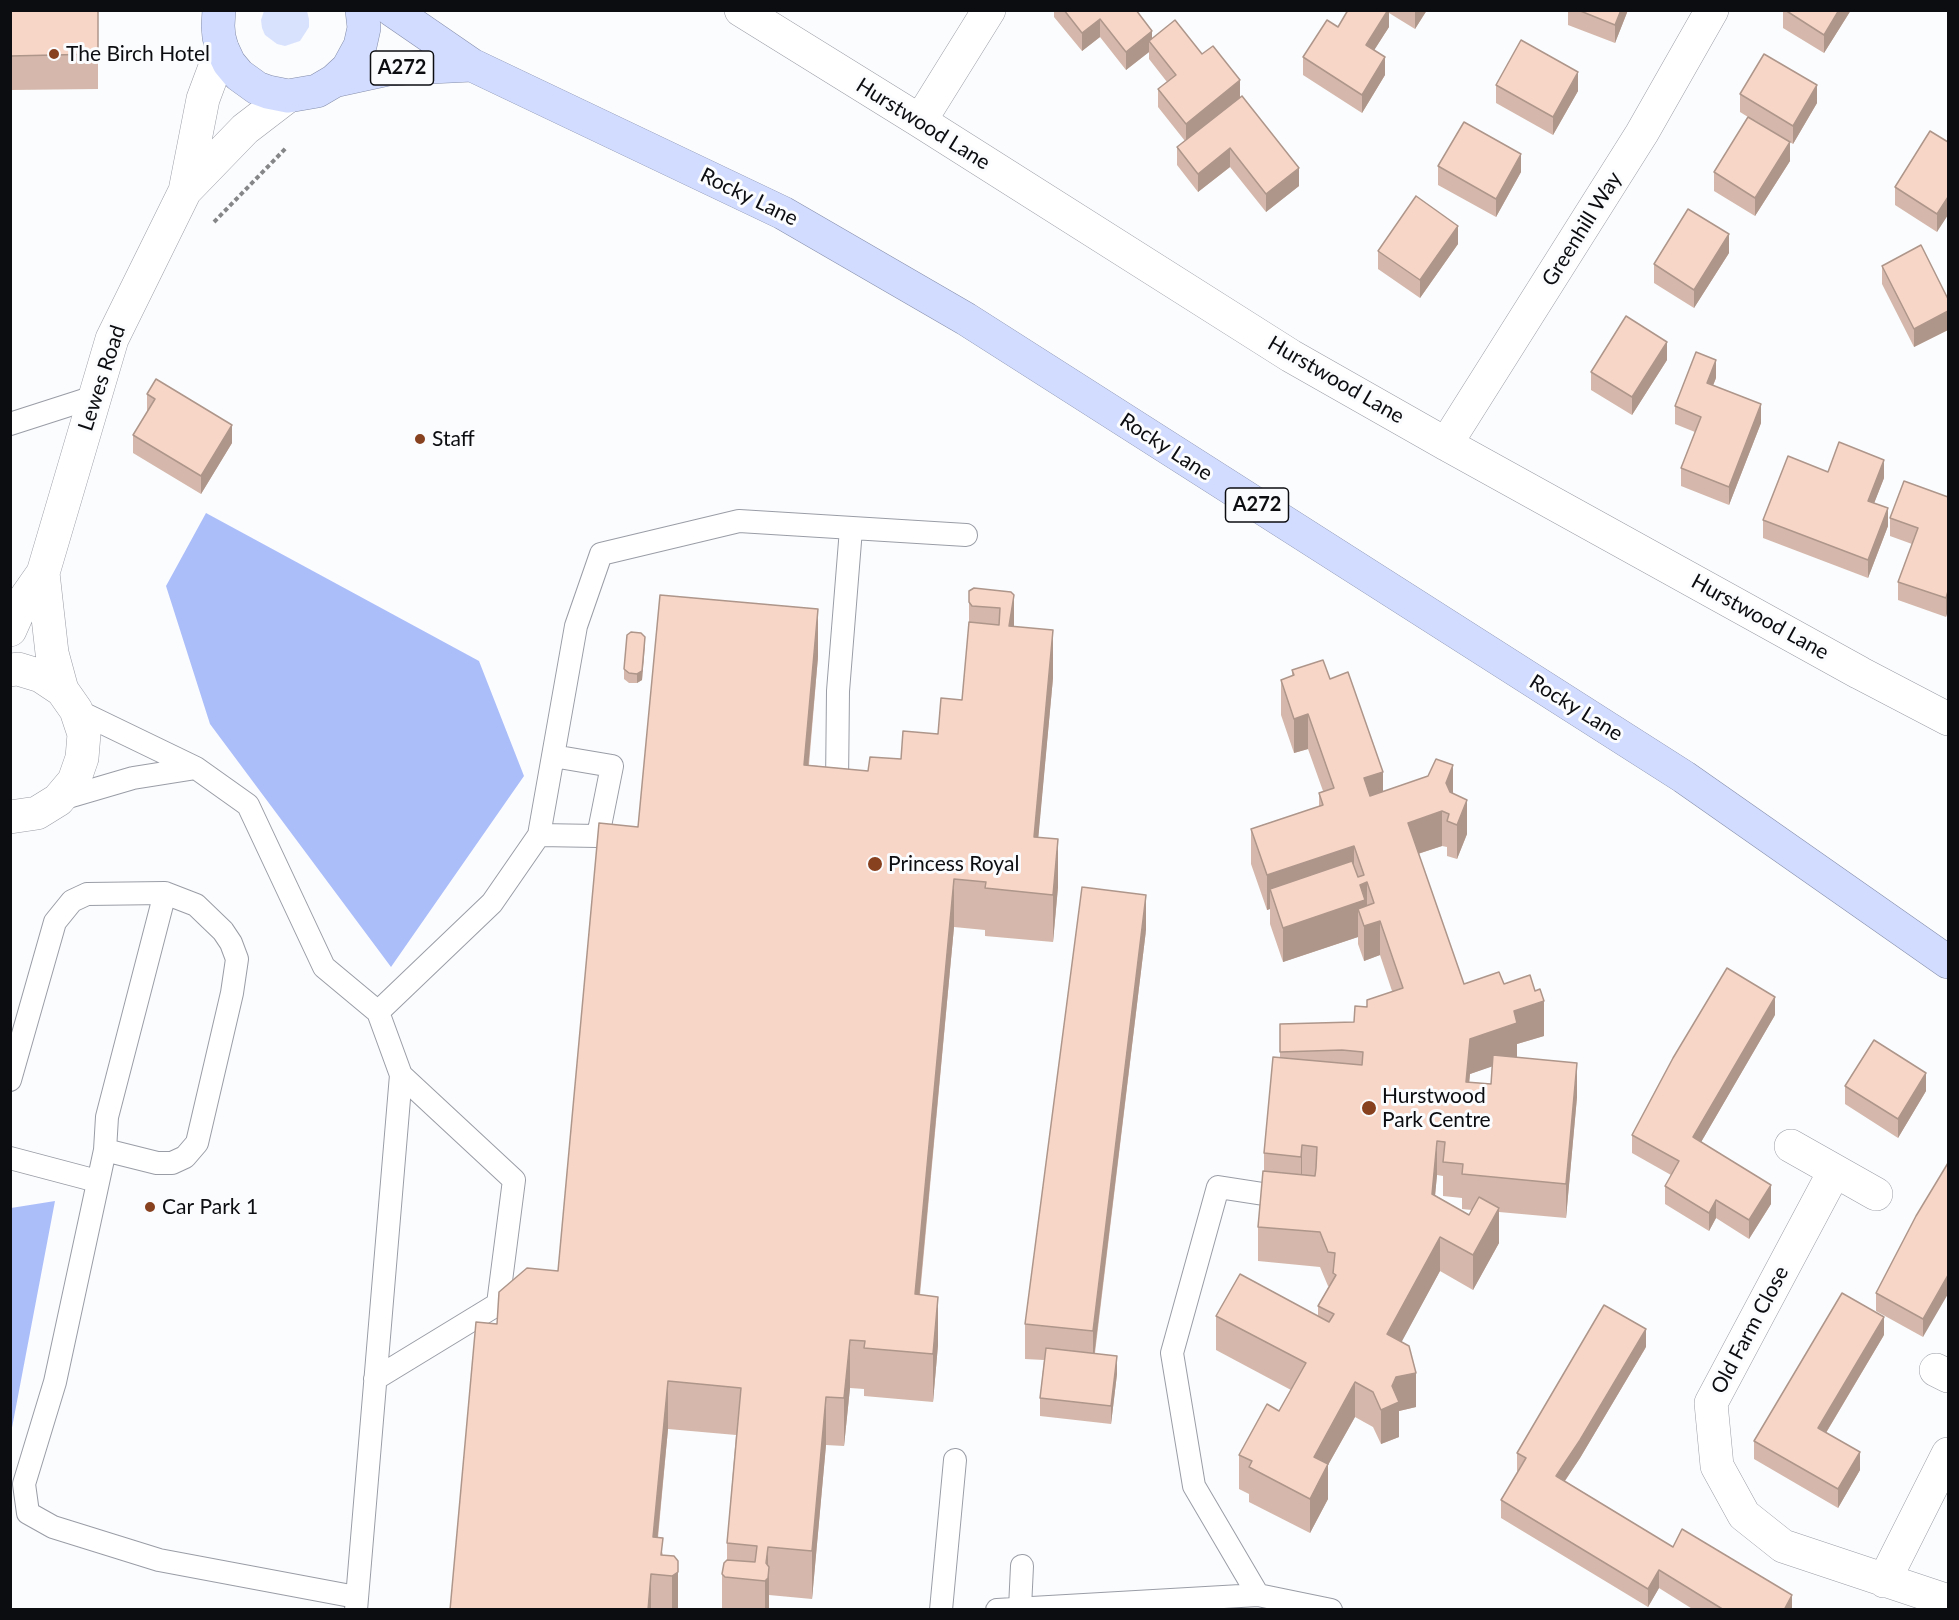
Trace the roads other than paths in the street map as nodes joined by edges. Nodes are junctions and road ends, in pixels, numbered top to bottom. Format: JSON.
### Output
{"nodes":[{"id":1,"x":219,"y":10,"type":"edge"},
{"id":2,"x":362,"y":10,"type":"edge"},
{"id":3,"x":392,"y":10,"type":"edge"},
{"id":4,"x":741,"y":10,"type":"edge"},
{"id":5,"x":989,"y":10,"type":"edge"},
{"id":6,"x":1712,"y":10,"type":"edge"},
{"id":7,"x":222,"y":48,"type":"junction"},
{"id":8,"x":472,"y":65,"type":"junction"},
{"id":9,"x":334,"y":81,"type":"junction"},
{"id":10,"x":288,"y":96,"type":"junction"},
{"id":11,"x":920,"y":121,"type":"junction"},
{"id":12,"x":184,"y":191,"type":"junction"},
{"id":13,"x":94,"y":397,"type":"junction"},
{"id":14,"x":10,"y":424,"type":"edge"},
{"id":15,"x":1446,"y":444,"type":"junction"},
{"id":16,"x":851,"y":529,"type":"junction"},
{"id":17,"x":966,"y":535,"type":"dead end"},
{"id":18,"x":43,"y":573,"type":"junction"},
{"id":19,"x":10,"y":630,"type":"edge"},
{"id":20,"x":10,"y":670,"type":"edge"},
{"id":21,"x":69,"y":700,"type":"junction"},
{"id":22,"x":1948,"y":719,"type":"edge"},
{"id":23,"x":552,"y":756,"type":"junction"},
{"id":24,"x":196,"y":768,"type":"junction"},
{"id":25,"x":837,"y":784,"type":"edge"},
{"id":26,"x":35,"y":810,"type":"edge"},
{"id":27,"x":539,"y":835,"type":"junction"},
{"id":28,"x":10,"y":843,"type":"edge"},
{"id":29,"x":165,"y":893,"type":"junction"},
{"id":30,"x":1948,"y":962,"type":"edge"},
{"id":31,"x":378,"y":1012,"type":"junction"},
{"id":32,"x":401,"y":1075,"type":"junction"},
{"id":33,"x":10,"y":1080,"type":"edge"},
{"id":34,"x":1791,"y":1146,"type":"dead end"},
{"id":35,"x":105,"y":1150,"type":"junction"},
{"id":36,"x":10,"y":1158,"type":"edge"},
{"id":37,"x":1834,"y":1172,"type":"junction"},
{"id":38,"x":97,"y":1181,"type":"junction"},
{"id":39,"x":1876,"y":1194,"type":"dead end"},
{"id":40,"x":1305,"y":1201,"type":"edge"},
{"id":41,"x":375,"y":1379,"type":"junction"},
{"id":42,"x":1948,"y":1454,"type":"edge"},
{"id":43,"x":955,"y":1460,"type":"dead end"},
{"id":44,"x":1022,"y":1566,"type":"dead end"},
{"id":45,"x":1884,"y":1581,"type":"junction"},
{"id":46,"x":1258,"y":1595,"type":"junction"},
{"id":47,"x":1948,"y":1601,"type":"edge"},
{"id":48,"x":356,"y":1603,"type":"edge"},
{"id":49,"x":1020,"y":1608,"type":"junction"},
{"id":50,"x":941,"y":1610,"type":"edge"},
{"id":51,"x":997,"y":1610,"type":"edge"},
{"id":52,"x":1331,"y":1610,"type":"edge"}],
"edges":[{"from":1,"to":7,"type":"highway"},
{"from":2,"to":9,"type":"highway"},
{"from":3,"to":8,"type":"highway","name":"Rocky Lane","number":"A272"},
{"from":4,"to":11,"type":"street","name":"Hurstwood Lane"},
{"from":5,"to":11,"type":"street"},
{"from":6,"to":15,"type":"street","name":"Greenhill Way"},
{"from":7,"to":10,"type":"highway"},
{"from":7,"to":12,"type":"street","name":"Lewes Road"},
{"from":8,"to":9,"type":"highway","name":"Rocky Lane","number":"A272"},
{"from":8,"to":30,"type":"highway","name":"Rocky Lane","number":"A272"},
{"from":9,"to":10,"type":"highway"},
{"from":10,"to":12,"type":"street","name":"Lewes Road"},
{"from":11,"to":15,"type":"street","name":"Hurstwood Lane"},
{"from":12,"to":13,"type":"street","name":"Lewes Road"},
{"from":13,"to":14,"type":"lane"},
{"from":13,"to":18,"type":"street","name":"Lewes Road"},
{"from":15,"to":22,"type":"street","name":"Hurstwood Lane"},
{"from":16,"to":17,"type":"lane"},
{"from":16,"to":23,"type":"lane"},
{"from":16,"to":25,"type":"lane"},
{"from":18,"to":19,"type":"street"},
{"from":18,"to":21,"type":"street"},
{"from":20,"to":21,"type":"street"},
{"from":21,"to":24,"type":"lane"},
{"from":21,"to":26,"type":"street"},
{"from":23,"to":27,"type":"lane"},
{"from":23,"to":27,"type":"lane"},
{"from":24,"to":26,"type":"lane"},
{"from":24,"to":31,"type":"lane"},
{"from":26,"to":28,"type":"street"},
{"from":27,"to":31,"type":"lane"},
{"from":29,"to":33,"type":"lane"},
{"from":29,"to":35,"type":"lane"},
{"from":29,"to":35,"type":"lane"},
{"from":31,"to":32,"type":"lane"},
{"from":32,"to":41,"type":"lane"},
{"from":32,"to":41,"type":"lane"},
{"from":34,"to":37,"type":"street"},
{"from":35,"to":38,"type":"lane"},
{"from":36,"to":38,"type":"lane"},
{"from":37,"to":39,"type":"street"},
{"from":37,"to":45,"type":"street","name":"Old Farm Close"},
{"from":38,"to":48,"type":"lane"},
{"from":40,"to":46,"type":"lane"},
{"from":41,"to":48,"type":"lane"},
{"from":42,"to":45,"type":"street"},
{"from":43,"to":50,"type":"lane"},
{"from":44,"to":49,"type":"lane"},
{"from":45,"to":47,"type":"street","name":"Old Farm Close"},
{"from":46,"to":49,"type":"lane"},
{"from":46,"to":52,"type":"lane"},
{"from":49,"to":51,"type":"lane"}]}
